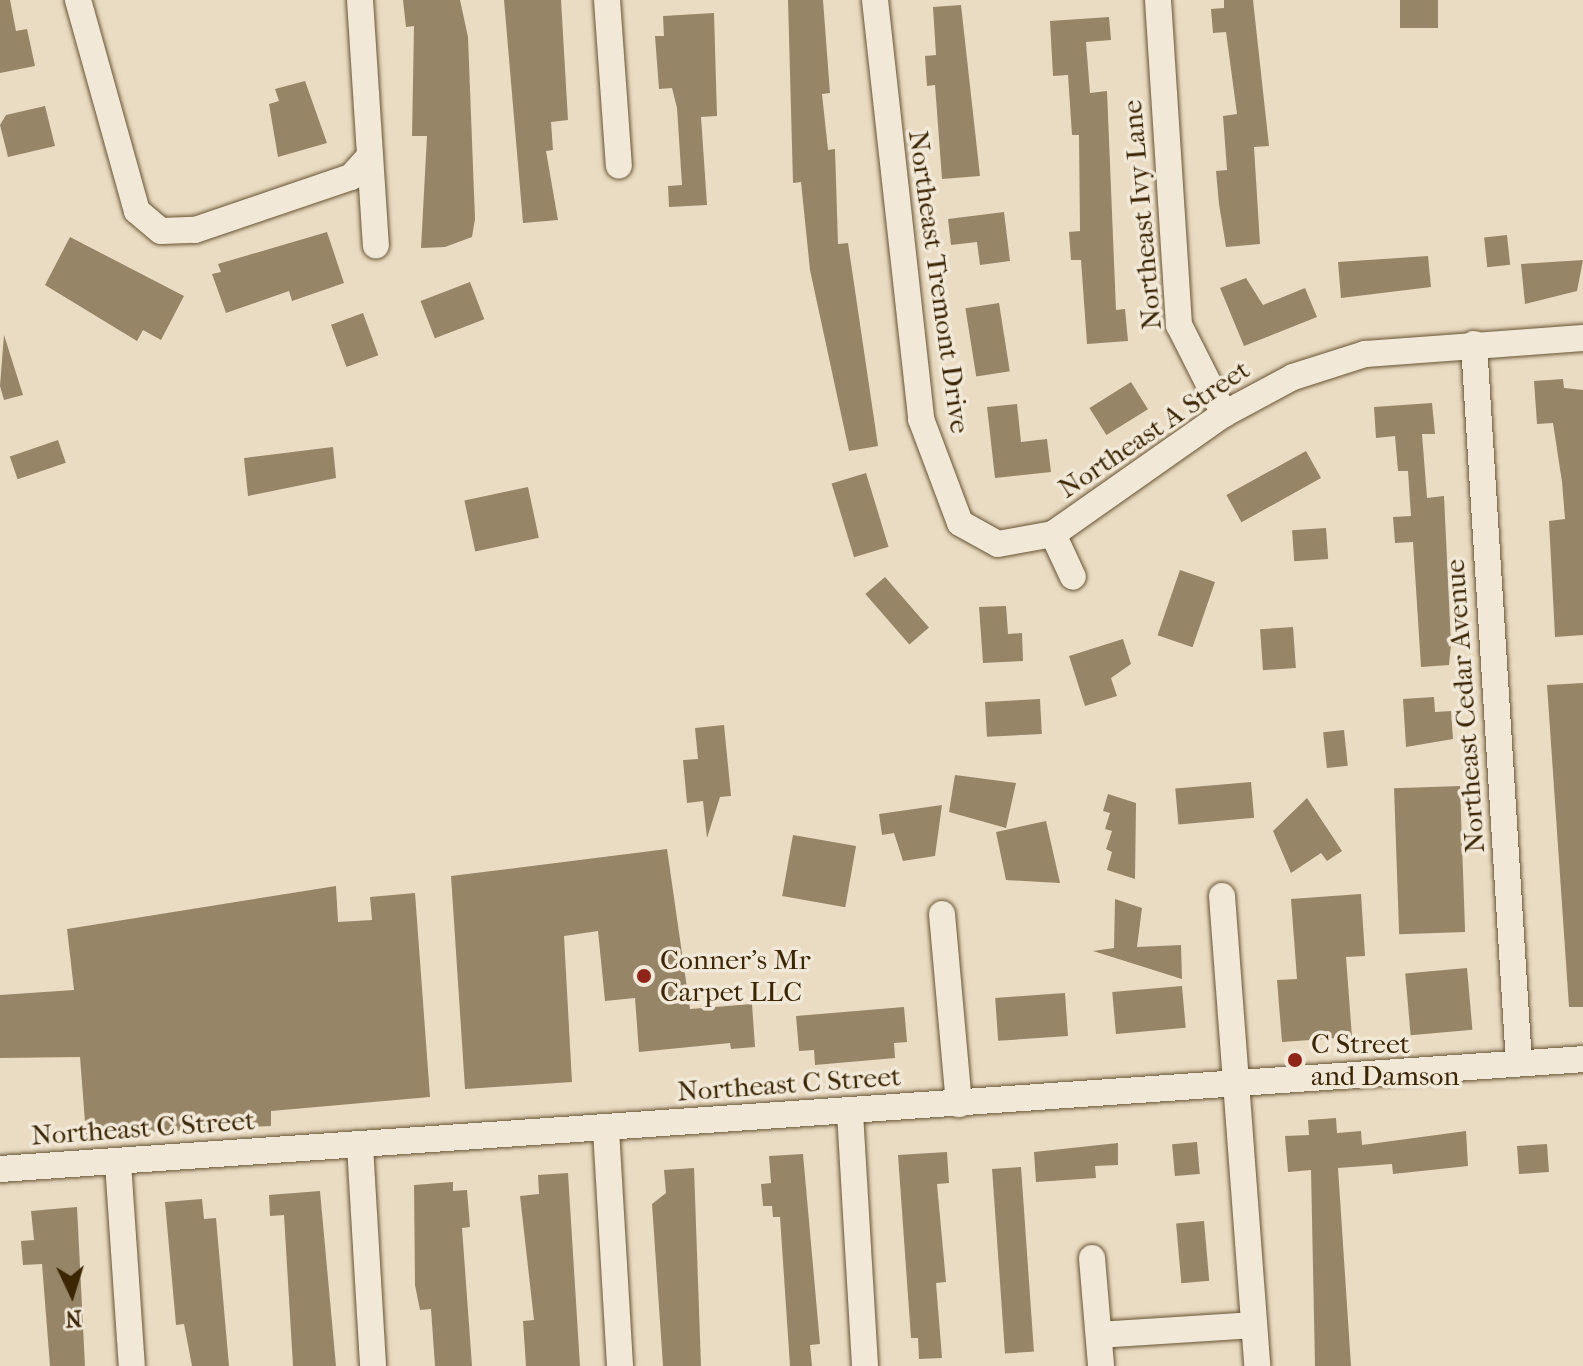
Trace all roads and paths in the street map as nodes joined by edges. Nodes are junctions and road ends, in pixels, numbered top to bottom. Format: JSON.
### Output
{"nodes":[{"id":1,"x":78,"y":0,"type":"edge"},
{"id":2,"x":360,"y":0,"type":"edge"},
{"id":3,"x":607,"y":0,"type":"edge"},
{"id":4,"x":875,"y":0,"type":"edge"},
{"id":5,"x":1158,"y":0,"type":"edge"},
{"id":6,"x":369,"y":157,"type":"junction"},
{"id":7,"x":619,"y":166,"type":"dead end"},
{"id":8,"x":376,"y":245,"type":"dead end"},
{"id":9,"x":1583,"y":338,"type":"edge"},
{"id":10,"x":1474,"y":344,"type":"junction"},
{"id":11,"x":1224,"y":414,"type":"junction"},
{"id":12,"x":1053,"y":534,"type":"junction"},
{"id":13,"x":998,"y":544,"type":"joint"},
{"id":14,"x":1073,"y":577,"type":"dead end"},
{"id":15,"x":1222,"y":896,"type":"dead end"},
{"id":16,"x":942,"y":914,"type":"dead end"},
{"id":17,"x":1583,"y":1059,"type":"edge"},
{"id":18,"x":1519,"y":1063,"type":"junction"},
{"id":19,"x":1239,"y":1085,"type":"junction"},
{"id":20,"x":959,"y":1104,"type":"junction"},
{"id":21,"x":850,"y":1113,"type":"junction"},
{"id":22,"x":606,"y":1130,"type":"junction"},
{"id":23,"x":360,"y":1146,"type":"junction"},
{"id":24,"x":118,"y":1163,"type":"junction"},
{"id":25,"x":0,"y":1169,"type":"edge"},
{"id":26,"x":1092,"y":1258,"type":"dead end"},
{"id":27,"x":1254,"y":1325,"type":"junction"},
{"id":28,"x":1099,"y":1335,"type":"junction"},
{"id":29,"x":132,"y":1366,"type":"edge"},
{"id":30,"x":373,"y":1366,"type":"edge"},
{"id":31,"x":620,"y":1366,"type":"edge"},
{"id":32,"x":865,"y":1366,"type":"edge"},
{"id":33,"x":1101,"y":1366,"type":"edge"},
{"id":34,"x":1257,"y":1366,"type":"edge"}],
"edges":[{"from":1,"to":6,"type":"street"},
{"from":2,"to":6,"type":"street"},
{"from":3,"to":7,"type":"street"},
{"from":4,"to":13,"type":"street","name":"Northeast Tremont Drive"},
{"from":5,"to":11,"type":"street","name":"Northeast Ivy Lane"},
{"from":6,"to":8,"type":"street"},
{"from":9,"to":10,"type":"street","name":"Northeast A Street"},
{"from":10,"to":11,"type":"street","name":"Northeast A Street"},
{"from":10,"to":18,"type":"street","name":"Northeast Cedar Avenue"},
{"from":11,"to":12,"type":"street","name":"Northeast A Street"},
{"from":12,"to":13,"type":"street","name":"Northeast A Street"},
{"from":12,"to":14,"type":"street"},
{"from":15,"to":19,"type":"street"},
{"from":16,"to":20,"type":"street"},
{"from":17,"to":18,"type":"street","name":"Northeast C Street"},
{"from":18,"to":19,"type":"street","name":"Northeast C Street"},
{"from":19,"to":20,"type":"street","name":"Northeast C Street"},
{"from":19,"to":27,"type":"street"},
{"from":20,"to":21,"type":"street","name":"Northeast C Street"},
{"from":21,"to":22,"type":"street","name":"Northeast C Street"},
{"from":21,"to":32,"type":"street"},
{"from":22,"to":23,"type":"street","name":"Northeast C Street"},
{"from":22,"to":31,"type":"street"},
{"from":23,"to":24,"type":"street","name":"Northeast C Street"},
{"from":23,"to":30,"type":"street"},
{"from":24,"to":25,"type":"street","name":"Northeast C Street"},
{"from":24,"to":29,"type":"street"},
{"from":26,"to":28,"type":"street"},
{"from":27,"to":28,"type":"street"},
{"from":27,"to":34,"type":"street"},
{"from":28,"to":33,"type":"street"}]}
